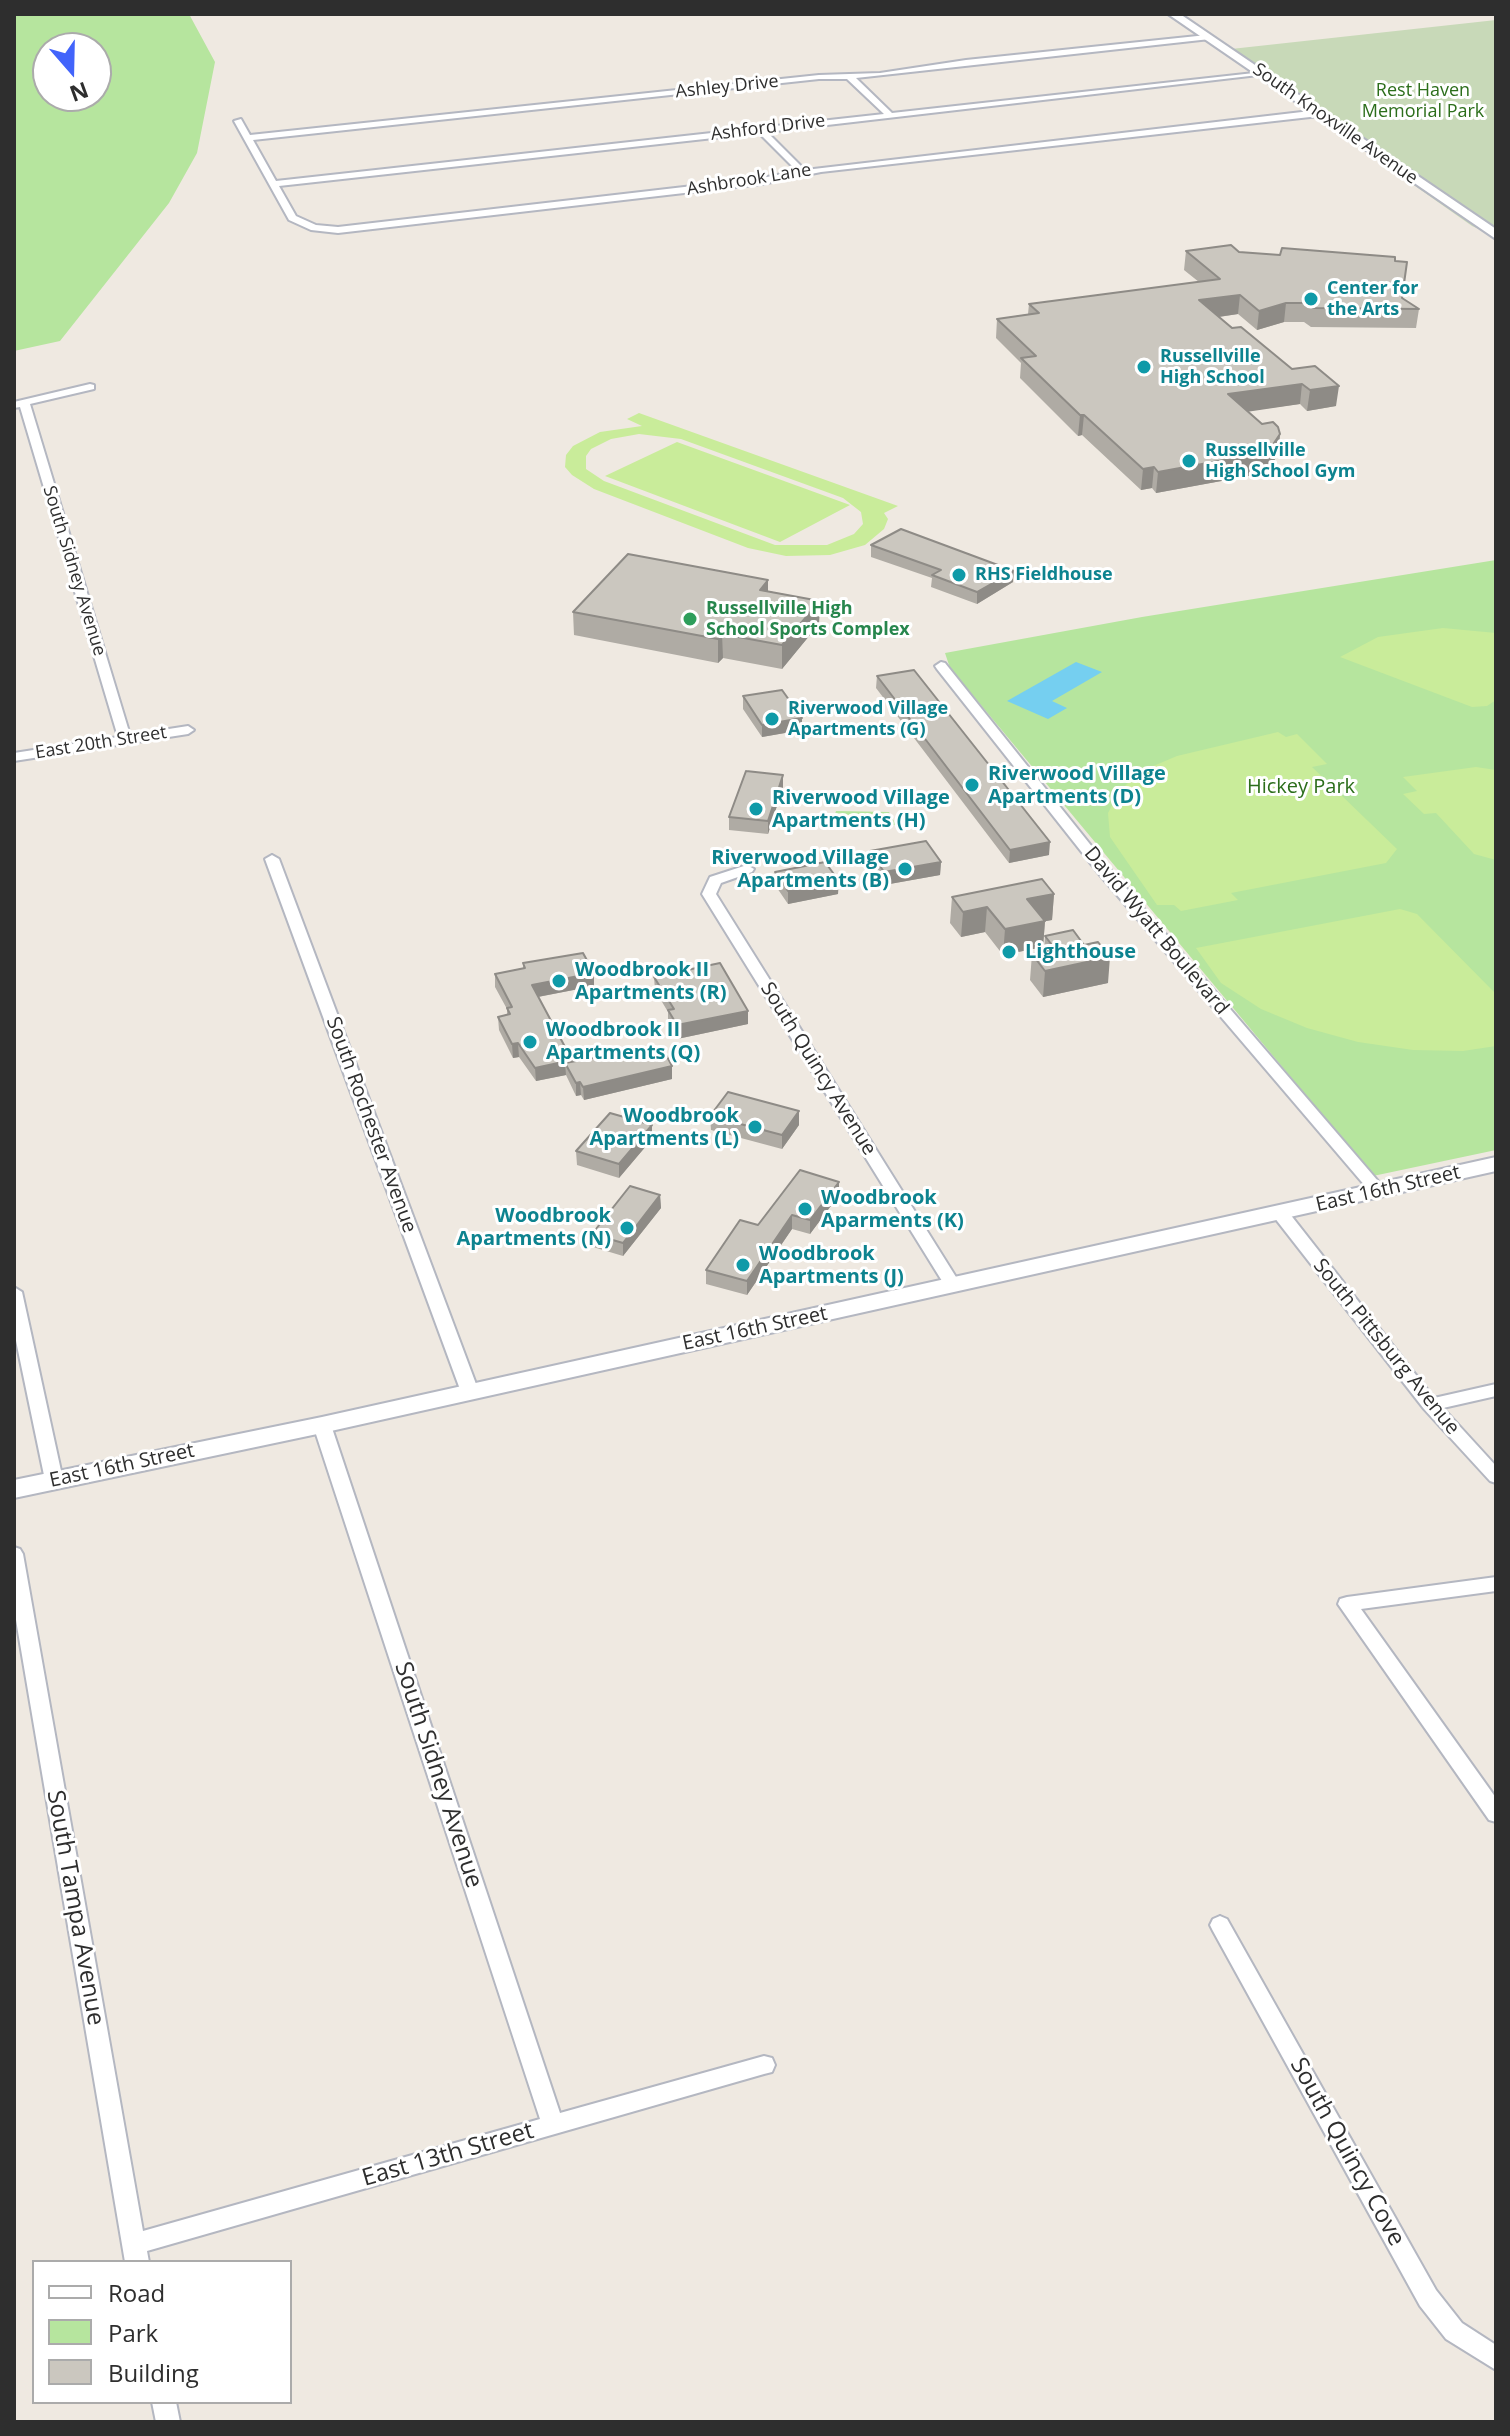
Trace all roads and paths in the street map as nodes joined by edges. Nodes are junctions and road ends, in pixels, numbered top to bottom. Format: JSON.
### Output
{"nodes":[{"id":1,"x":1173,"y":14,"type":"edge"},
{"id":2,"x":1207,"y":37,"type":"junction"},
{"id":3,"x":1263,"y":74,"type":"junction"},
{"id":4,"x":849,"y":76,"type":"junction"},
{"id":5,"x":1319,"y":113,"type":"junction"},
{"id":6,"x":889,"y":114,"type":"junction"},
{"id":7,"x":238,"y":121,"type":"dead end"},
{"id":8,"x":761,"y":130,"type":"junction"},
{"id":9,"x":247,"y":138,"type":"junction"},
{"id":10,"x":803,"y":172,"type":"junction"},
{"id":11,"x":273,"y":184,"type":"junction"},
{"id":12,"x":1496,"y":235,"type":"edge"},
{"id":13,"x":90,"y":387,"type":"dead end"},
{"id":14,"x":19,"y":404,"type":"edge"},
{"id":15,"x":941,"y":666,"type":"dead end"},
{"id":16,"x":188,"y":730,"type":"dead end"},
{"id":17,"x":125,"y":740,"type":"junction"},
{"id":18,"x":14,"y":757,"type":"edge"},
{"id":19,"x":272,"y":859,"type":"dead end"},
{"id":20,"x":747,"y":869,"type":"dead end"},
{"id":21,"x":1496,"y":1164,"type":"edge"},
{"id":22,"x":1378,"y":1191,"type":"junction"},
{"id":23,"x":1280,"y":1213,"type":"junction"},
{"id":24,"x":953,"y":1285,"type":"junction"},
{"id":25,"x":14,"y":1292,"type":"edge"},
{"id":26,"x":1496,"y":1390,"type":"edge"},
{"id":27,"x":470,"y":1392,"type":"junction"},
{"id":28,"x":1430,"y":1405,"type":"junction"},
{"id":29,"x":322,"y":1425,"type":"junction"},
{"id":30,"x":1496,"y":1477,"type":"edge"},
{"id":31,"x":54,"y":1480,"type":"junction"},
{"id":32,"x":14,"y":1489,"type":"edge"},
{"id":33,"x":14,"y":1554,"type":"edge"},
{"id":34,"x":1496,"y":1584,"type":"edge"},
{"id":35,"x":1496,"y":1813,"type":"edge"},
{"id":36,"x":1220,"y":1925,"type":"dead end"},
{"id":37,"x":764,"y":2065,"type":"dead end"},
{"id":38,"x":553,"y":2125,"type":"junction"},
{"id":39,"x":135,"y":2253,"type":"edge"},
{"id":40,"x":1496,"y":2359,"type":"edge"}],
"edges":[{"from":1,"to":2,"type":"street","name":"South Knoxville Avenue"},
{"from":2,"to":3,"type":"street","name":"South Knoxville Avenue"},
{"from":2,"to":4,"type":"street","name":"Ashley Drive"},
{"from":3,"to":5,"type":"street","name":"South Knoxville Avenue"},
{"from":3,"to":6,"type":"street","name":"Ashford Drive"},
{"from":4,"to":6,"type":"street"},
{"from":4,"to":9,"type":"street","name":"Ashley Drive"},
{"from":5,"to":10,"type":"street","name":"Ashbrook Lane"},
{"from":5,"to":12,"type":"street","name":"South Knoxville Avenue"},
{"from":6,"to":8,"type":"street","name":"Ashford Drive"},
{"from":7,"to":9,"type":"street","name":"Ashbrook Lane"},
{"from":8,"to":10,"type":"street"},
{"from":8,"to":11,"type":"street","name":"Ashford Drive"},
{"from":9,"to":11,"type":"street","name":"Ashbrook Lane"},
{"from":10,"to":11,"type":"street","name":"Ashbrook Lane"},
{"from":13,"to":14,"type":"street"},
{"from":14,"to":17,"type":"street","name":"South Sidney Avenue"},
{"from":15,"to":22,"type":"street","name":"David Wyatt Boulevard"},
{"from":16,"to":17,"type":"street","name":"East 20th Street"},
{"from":17,"to":18,"type":"street","name":"East 20th Street"},
{"from":19,"to":27,"type":"street","name":"South Rochester Avenue"},
{"from":20,"to":24,"type":"street","name":"South Quincy Avenue"},
{"from":21,"to":22,"type":"street","name":"East 16th Street"},
{"from":22,"to":23,"type":"street","name":"East 16th Street"},
{"from":23,"to":24,"type":"street","name":"East 16th Street"},
{"from":23,"to":28,"type":"street","name":"South Pittsburg Avenue"},
{"from":24,"to":27,"type":"street","name":"East 16th Street"},
{"from":25,"to":31,"type":"street"},
{"from":26,"to":28,"type":"street"},
{"from":27,"to":29,"type":"street","name":"East 16th Street"},
{"from":28,"to":30,"type":"street","name":"South Pittsburg Avenue"},
{"from":29,"to":31,"type":"street","name":"East 16th Street"},
{"from":29,"to":38,"type":"street","name":"South Sidney Avenue"},
{"from":31,"to":32,"type":"street","name":"East 16th Street"},
{"from":33,"to":39,"type":"street","name":"South Tampa Avenue"},
{"from":34,"to":35,"type":"street"},
{"from":36,"to":40,"type":"street","name":"South Quincy Cove"},
{"from":37,"to":38,"type":"street","name":"East 13th Street"},
{"from":38,"to":39,"type":"street","name":"East 13th Street"}]}
